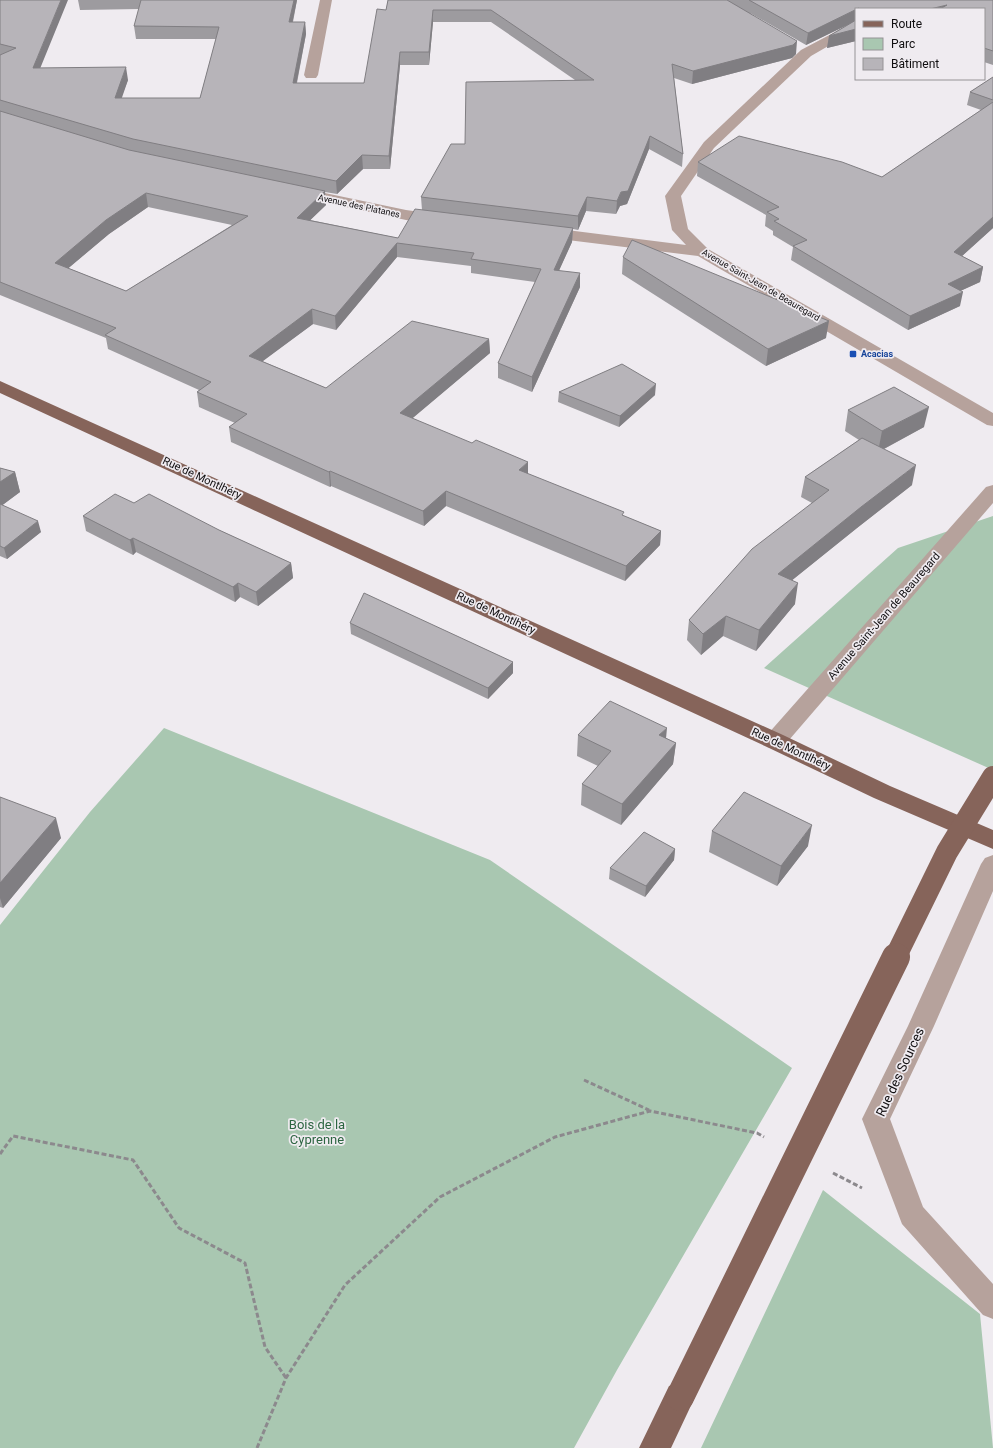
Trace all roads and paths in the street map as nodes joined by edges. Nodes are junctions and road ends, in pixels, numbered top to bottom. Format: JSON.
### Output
{"nodes":[{"id":1,"x":326,"y":0,"type":"edge"},
{"id":2,"x":855,"y":24,"type":"edge"},
{"id":3,"x":311,"y":75,"type":"dead end"},
{"id":4,"x":284,"y":190,"type":"edge"},
{"id":5,"x":453,"y":221,"type":"edge"},
{"id":6,"x":531,"y":231,"type":"edge"},
{"id":7,"x":702,"y":252,"type":"junction"},
{"id":8,"x":0,"y":386,"type":"edge"},
{"id":9,"x":993,"y":421,"type":"edge"},
{"id":10,"x":993,"y":491,"type":"edge"},
{"id":11,"x":775,"y":741,"type":"junction"},
{"id":12,"x":993,"y":777,"type":"edge"},
{"id":13,"x":993,"y":840,"type":"edge"},
{"id":14,"x":993,"y":864,"type":"edge"},
{"id":15,"x":584,"y":1080,"type":"dead end"},
{"id":16,"x":650,"y":1111,"type":"junction"},
{"id":17,"x":771,"y":1140,"type":"dead end"},
{"id":18,"x":0,"y":1154,"type":"edge"},
{"id":19,"x":827,"y":1170,"type":"dead end"},
{"id":20,"x":912,"y":1215,"type":"junction"},
{"id":21,"x":993,"y":1306,"type":"edge"},
{"id":22,"x":286,"y":1378,"type":"junction"},
{"id":23,"x":257,"y":1448,"type":"edge"},
{"id":24,"x":655,"y":1448,"type":"edge"}],
"edges":[{"from":1,"to":3,"type":"street"},
{"from":2,"to":7,"type":"street","name":"Avenue Saint-Jean de Beauregard"},
{"from":4,"to":5,"type":"street","name":"Avenue des Platanes"},
{"from":6,"to":7,"type":"street"},
{"from":7,"to":9,"type":"street","name":"Avenue Saint-Jean de Beauregard"},
{"from":8,"to":11,"type":"main road","name":"Rue de Montlhéry"},
{"from":10,"to":11,"type":"street","name":"Avenue Saint-Jean de Beauregard"},
{"from":11,"to":13,"type":"main road","name":"Rue de Montlhéry"},
{"from":12,"to":24,"type":"main road","bridge":true},
{"from":14,"to":20,"type":"street","name":"Rue des Sources"},
{"from":15,"to":16,"type":"path"},
{"from":16,"to":17,"type":"path"},
{"from":16,"to":22,"type":"path"},
{"from":18,"to":22,"type":"path"},
{"from":19,"to":20,"type":"path"},
{"from":20,"to":21,"type":"street","name":"Rue des Sources"},
{"from":22,"to":23,"type":"path"}]}
